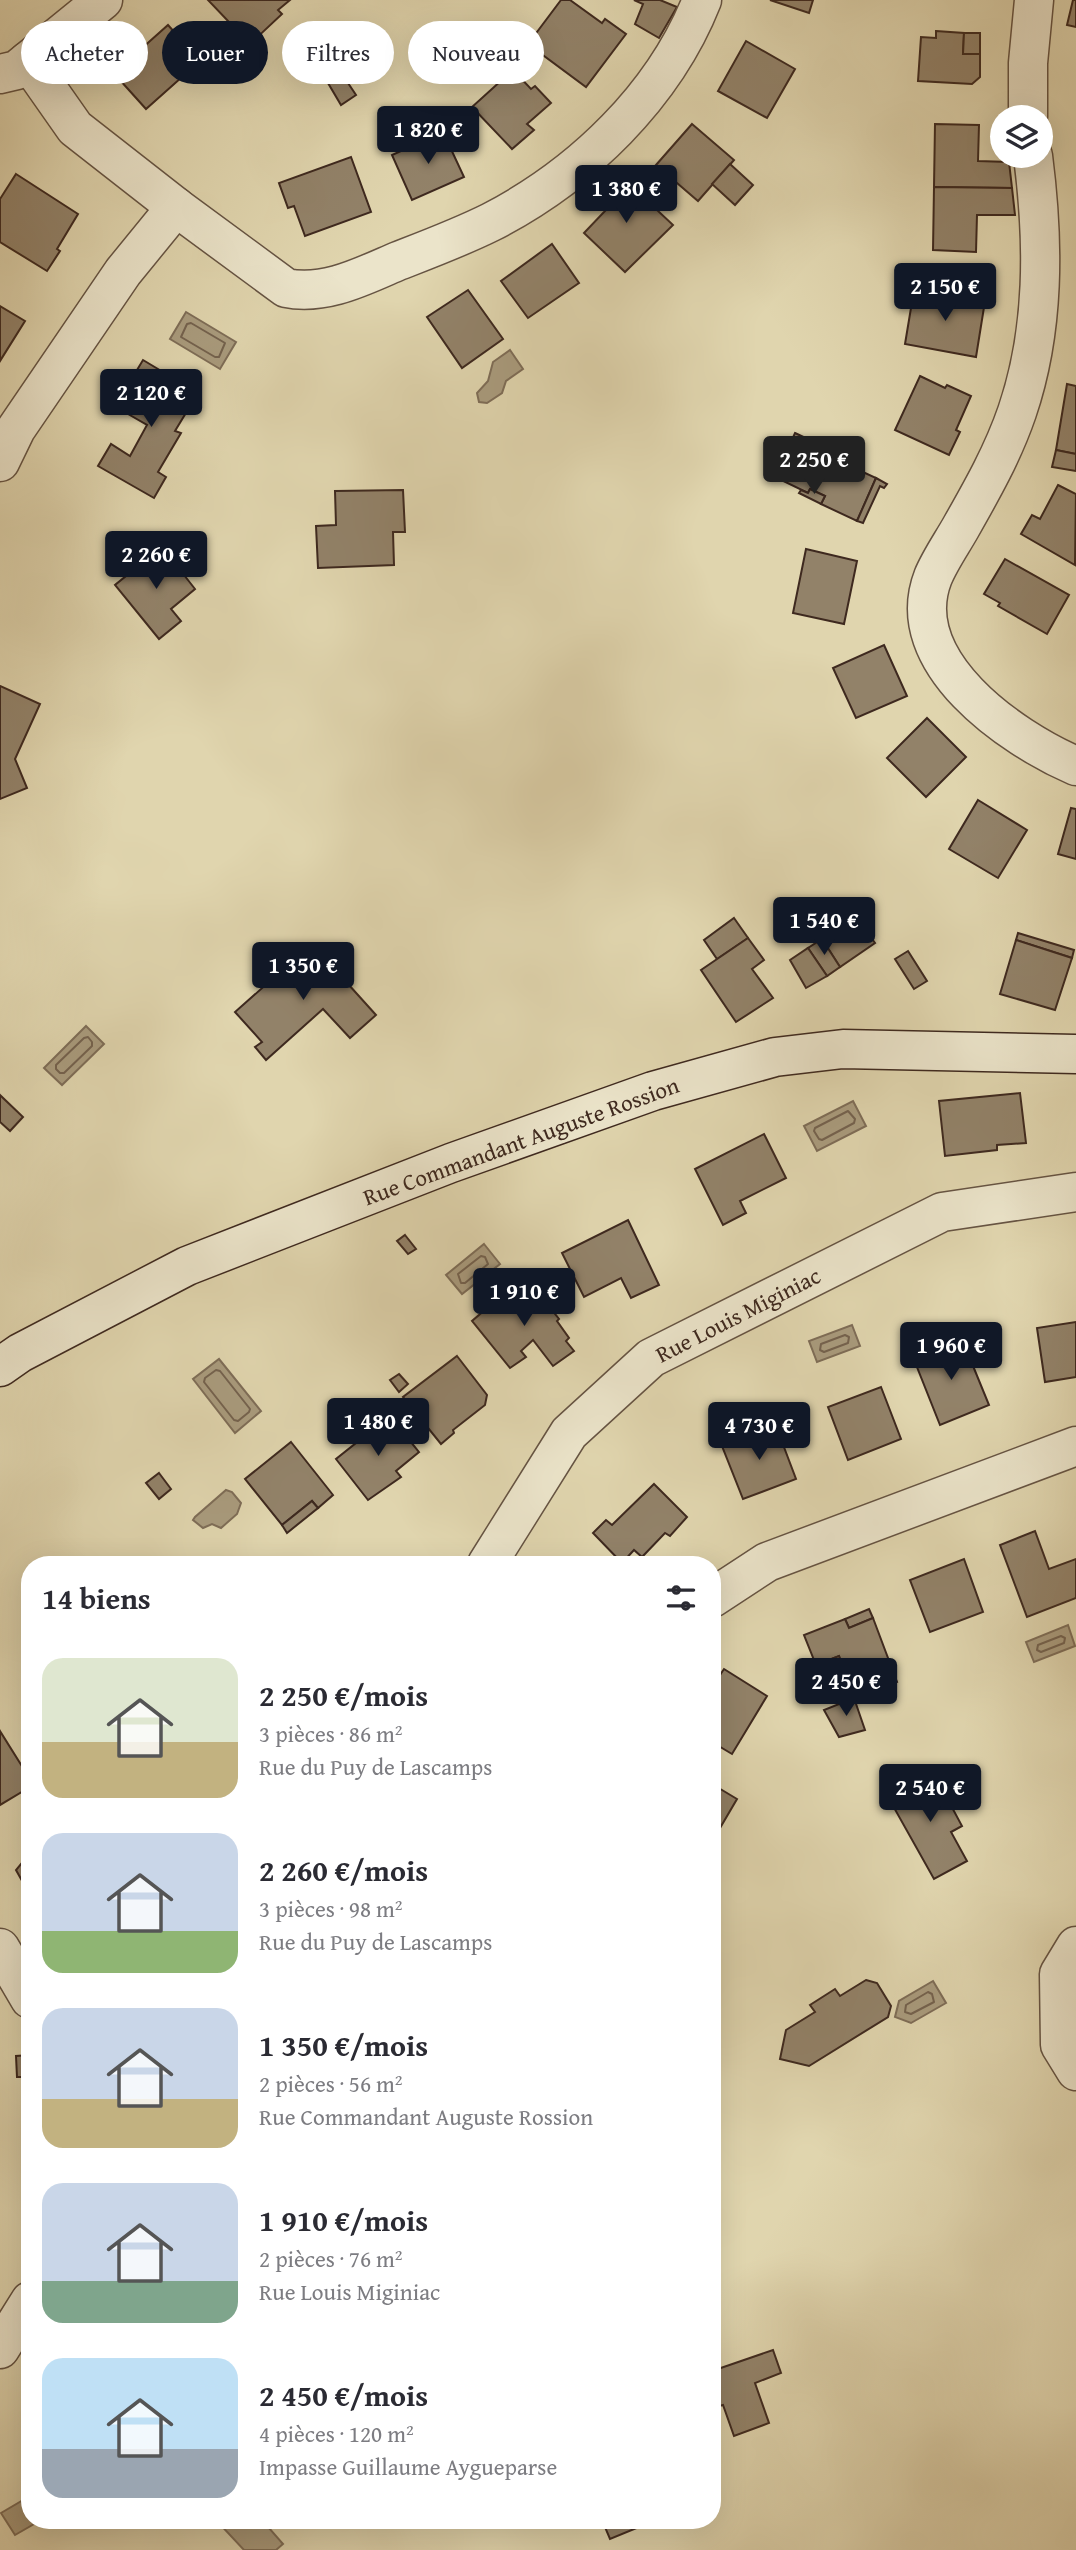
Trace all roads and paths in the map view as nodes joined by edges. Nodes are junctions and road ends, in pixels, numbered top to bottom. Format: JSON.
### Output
{"nodes":[{"id":1,"x":103,"y":0,"type":"edge"},
{"id":2,"x":702,"y":0,"type":"edge"},
{"id":3,"x":1034,"y":0,"type":"edge"},
{"id":4,"x":15,"y":69,"type":"edge"},
{"id":5,"x":1028,"y":105,"type":"edge"},
{"id":6,"x":1035,"y":168,"type":"edge"},
{"id":7,"x":176,"y":207,"type":"junction"},
{"id":8,"x":0,"y":462,"type":"edge"},
{"id":9,"x":1076,"y":766,"type":"edge"},
{"id":10,"x":1076,"y":1054,"type":"edge"},
{"id":11,"x":1076,"y":1192,"type":"edge"},
{"id":12,"x":7,"y":1358,"type":"edge"},
{"id":13,"x":1076,"y":1446,"type":"edge"},
{"id":14,"x":492,"y":1556,"type":"edge"},
{"id":15,"x":721,"y":1592,"type":"edge"},
{"id":16,"x":1076,"y":1945,"type":"edge"},
{"id":17,"x":0,"y":1948,"type":"edge"},
{"id":18,"x":21,"y":1984,"type":"edge"},
{"id":19,"x":1076,"y":2071,"type":"edge"},
{"id":20,"x":21,"y":2315,"type":"edge"},
{"id":21,"x":0,"y":2349,"type":"edge"}],
"edges":[{"from":1,"to":4,"type":"street"},
{"from":2,"to":7,"type":"street"},
{"from":3,"to":5,"type":"street"},
{"from":4,"to":7,"type":"street"},
{"from":6,"to":9,"type":"street"},
{"from":7,"to":8,"type":"street"},
{"from":10,"to":12,"type":"street","name":"Rue Commandant Auguste Rossion"},
{"from":11,"to":14,"type":"street","name":"Rue Louis Miginiac"},
{"from":13,"to":15,"type":"street"},
{"from":16,"to":19,"type":"street"},
{"from":17,"to":18,"type":"street"},
{"from":20,"to":21,"type":"street"}]}
